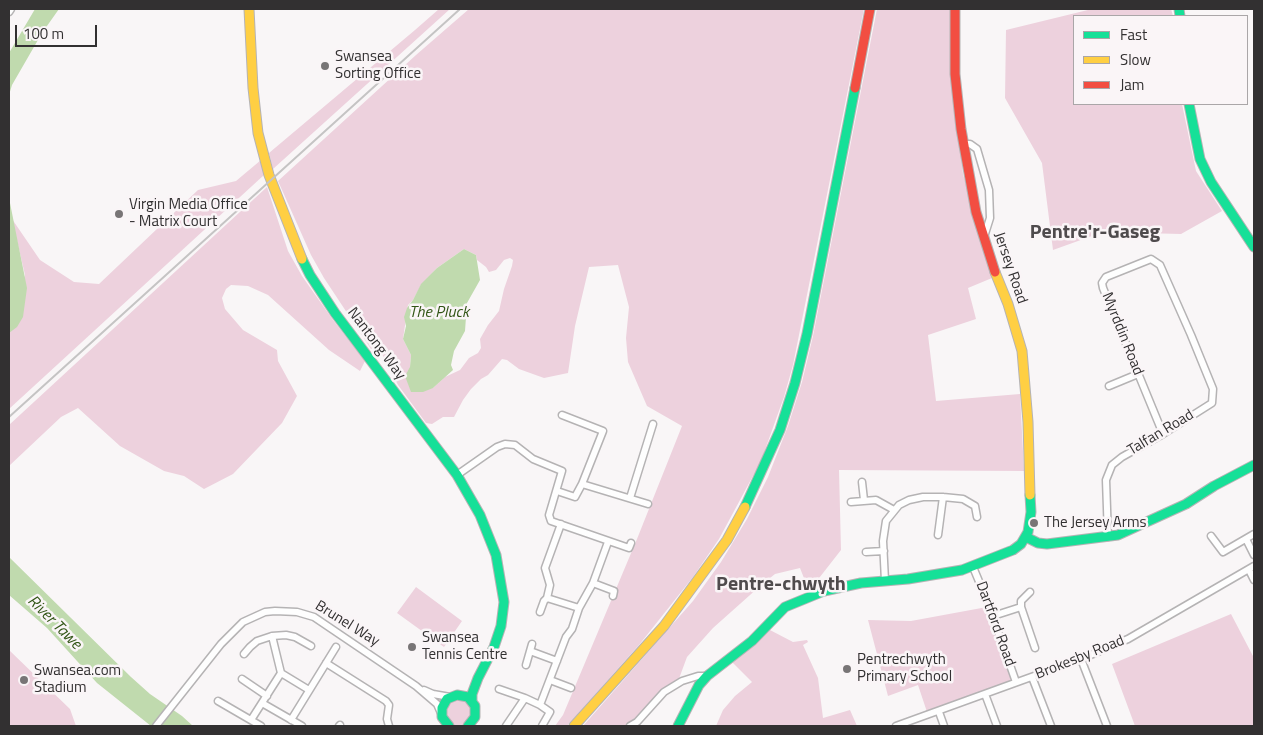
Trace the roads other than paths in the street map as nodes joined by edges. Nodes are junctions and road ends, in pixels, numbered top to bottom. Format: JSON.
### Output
{"nodes":[{"id":1,"x":11,"y":9,"type":"edge"},
{"id":2,"x":249,"y":9,"type":"edge"},
{"id":3,"x":870,"y":9,"type":"edge"},
{"id":4,"x":955,"y":9,"type":"edge"},
{"id":5,"x":9,"y":12,"type":"edge"},
{"id":6,"x":1189,"y":105,"type":"edge"},
{"id":7,"x":964,"y":144,"type":"junction"},
{"id":8,"x":984,"y":237,"type":"junction"},
{"id":9,"x":1254,"y":247,"type":"edge"},
{"id":10,"x":1191,"y":335,"type":"joint"},
{"id":11,"x":1138,"y":374,"type":"junction"},
{"id":12,"x":1109,"y":386,"type":"dead end"},
{"id":13,"x":562,"y":415,"type":"dead end"},
{"id":14,"x":653,"y":424,"type":"dead end"},
{"id":15,"x":1163,"y":434,"type":"junction"},
{"id":16,"x":1254,"y":465,"type":"edge"},
{"id":17,"x":457,"y":475,"type":"junction"},
{"id":18,"x":862,"y":482,"type":"dead end"},
{"id":19,"x":582,"y":484,"type":"junction"},
{"id":20,"x":557,"y":491,"type":"junction"},
{"id":21,"x":943,"y":497,"type":"junction"},
{"id":22,"x":630,"y":498,"type":"junction"},
{"id":23,"x":864,"y":500,"type":"junction"},
{"id":24,"x":851,"y":502,"type":"dead end"},
{"id":25,"x":648,"y":504,"type":"dead end"},
{"id":26,"x":894,"y":510,"type":"junction"},
{"id":27,"x":977,"y":518,"type":"dead end"},
{"id":28,"x":561,"y":524,"type":"junction"},
{"id":29,"x":1254,"y":534,"type":"edge"},
{"id":30,"x":938,"y":535,"type":"dead end"},
{"id":31,"x":1211,"y":536,"type":"dead end"},
{"id":32,"x":1026,"y":537,"type":"junction"},
{"id":33,"x":1108,"y":538,"type":"junction"},
{"id":34,"x":1246,"y":539,"type":"junction"},
{"id":35,"x":608,"y":542,"type":"junction"},
{"id":36,"x":631,"y":543,"type":"dead end"},
{"id":37,"x":884,"y":551,"type":"junction"},
{"id":38,"x":866,"y":552,"type":"dead end"},
{"id":39,"x":1254,"y":555,"type":"edge"},
{"id":40,"x":973,"y":567,"type":"junction"},
{"id":41,"x":1251,"y":568,"type":"edge"},
{"id":42,"x":1254,"y":580,"type":"edge"},
{"id":43,"x":885,"y":581,"type":"junction"},
{"id":44,"x":593,"y":583,"type":"junction"},
{"id":45,"x":1030,"y":592,"type":"dead end"},
{"id":46,"x":613,"y":596,"type":"dead end"},
{"id":47,"x":547,"y":598,"type":"junction"},
{"id":48,"x":1021,"y":607,"type":"junction"},
{"id":49,"x":579,"y":608,"type":"junction"},
{"id":50,"x":540,"y":612,"type":"dead end"},
{"id":51,"x":993,"y":616,"type":"junction"},
{"id":52,"x":272,"y":636,"type":"junction"},
{"id":53,"x":532,"y":644,"type":"dead end"},
{"id":54,"x":311,"y":646,"type":"dead end"},
{"id":55,"x":336,"y":647,"type":"dead end"},
{"id":56,"x":1035,"y":648,"type":"dead end"},
{"id":57,"x":530,"y":651,"type":"junction"},
{"id":58,"x":244,"y":654,"type":"dead end"},
{"id":59,"x":1081,"y":659,"type":"junction"},
{"id":60,"x":557,"y":661,"type":"junction"},
{"id":61,"x":326,"y":663,"type":"junction"},
{"id":62,"x":526,"y":665,"type":"dead end"},
{"id":63,"x":281,"y":673,"type":"junction"},
{"id":64,"x":708,"y":676,"type":"junction"},
{"id":65,"x":1032,"y":677,"type":"junction"},
{"id":66,"x":478,"y":678,"type":"junction"},
{"id":67,"x":242,"y":679,"type":"dead end"},
{"id":68,"x":550,"y":680,"type":"junction"},
{"id":69,"x":1016,"y":682,"type":"junction"},
{"id":70,"x":416,"y":686,"type":"junction"},
{"id":71,"x":571,"y":688,"type":"dead end"},
{"id":72,"x":499,"y":689,"type":"dead end"},
{"id":73,"x":310,"y":690,"type":"junction"},
{"id":74,"x":985,"y":694,"type":"junction"},
{"id":75,"x":267,"y":696,"type":"junction"},
{"id":76,"x":454,"y":696,"type":"junction"},
{"id":77,"x":525,"y":698,"type":"junction"},
{"id":78,"x":218,"y":701,"type":"dead end"},
{"id":79,"x":472,"y":701,"type":"junction"},
{"id":80,"x":262,"y":703,"type":"junction"},
{"id":81,"x":540,"y":705,"type":"junction"},
{"id":82,"x":939,"y":712,"type":"junction"},
{"id":83,"x":441,"y":719,"type":"edge"},
{"id":84,"x":251,"y":720,"type":"junction"},
{"id":85,"x":291,"y":720,"type":"junction"},
{"id":86,"x":476,"y":722,"type":"edge"},
{"id":87,"x":156,"y":726,"type":"edge"},
{"id":88,"x":261,"y":726,"type":"edge"},
{"id":89,"x":302,"y":726,"type":"edge"},
{"id":90,"x":390,"y":726,"type":"edge"},
{"id":91,"x":449,"y":726,"type":"edge"},
{"id":92,"x":468,"y":726,"type":"edge"},
{"id":93,"x":506,"y":726,"type":"edge"},
{"id":94,"x":542,"y":726,"type":"edge"},
{"id":95,"x":574,"y":726,"type":"edge"},
{"id":96,"x":630,"y":726,"type":"edge"},
{"id":97,"x":678,"y":726,"type":"edge"},
{"id":98,"x":896,"y":726,"type":"edge"},
{"id":99,"x":944,"y":726,"type":"edge"},
{"id":100,"x":997,"y":726,"type":"edge"},
{"id":101,"x":1051,"y":726,"type":"edge"},
{"id":102,"x":1107,"y":726,"type":"edge"}],
"edges":[{"from":1,"to":5,"type":"street"},
{"from":2,"to":17,"type":"main road","name":"Nantong Way"},
{"from":3,"to":95,"type":"main road"},
{"from":4,"to":7,"type":"main road","name":"Jersey Road"},
{"from":6,"to":9,"type":"main road"},
{"from":7,"to":8,"type":"main road","name":"Jersey Road"},
{"from":7,"to":8,"type":"street"},
{"from":8,"to":32,"type":"main road","name":"Jersey Road"},
{"from":10,"to":11,"type":"street","name":"Myrddin Road"},
{"from":10,"to":15,"type":"street","name":"Talfan Road"},
{"from":11,"to":12,"type":"street"},
{"from":11,"to":15,"type":"street","name":"Myrddin Road"},
{"from":13,"to":19,"type":"street"},
{"from":14,"to":22,"type":"street"},
{"from":15,"to":33,"type":"street","name":"Talfan Road"},
{"from":16,"to":33,"type":"main road"},
{"from":17,"to":20,"type":"street"},
{"from":17,"to":66,"type":"main road","name":"Nantong Way"},
{"from":18,"to":23,"type":"street"},
{"from":19,"to":20,"type":"street"},
{"from":19,"to":22,"type":"street"},
{"from":20,"to":28,"type":"street"},
{"from":21,"to":26,"type":"street"},
{"from":21,"to":27,"type":"street"},
{"from":21,"to":30,"type":"street"},
{"from":22,"to":25,"type":"street"},
{"from":23,"to":24,"type":"street"},
{"from":23,"to":26,"type":"street"},
{"from":26,"to":37,"type":"street"},
{"from":28,"to":35,"type":"street"},
{"from":28,"to":47,"type":"street"},
{"from":29,"to":34,"type":"street"},
{"from":31,"to":34,"type":"street"},
{"from":32,"to":33,"type":"main road"},
{"from":32,"to":40,"type":"main road"},
{"from":34,"to":39,"type":"street"},
{"from":35,"to":36,"type":"street"},
{"from":35,"to":44,"type":"street"},
{"from":37,"to":38,"type":"street"},
{"from":37,"to":43,"type":"street"},
{"from":40,"to":43,"type":"main road"},
{"from":40,"to":51,"type":"street","name":"Dartford Road"},
{"from":41,"to":42,"type":"street"},
{"from":41,"to":59,"type":"street","name":"Brokesby Road"},
{"from":43,"to":64,"type":"main road"},
{"from":44,"to":46,"type":"street"},
{"from":44,"to":49,"type":"street"},
{"from":45,"to":48,"type":"street"},
{"from":47,"to":49,"type":"street"},
{"from":47,"to":50,"type":"street"},
{"from":48,"to":51,"type":"street"},
{"from":48,"to":56,"type":"street"},
{"from":49,"to":60,"type":"street"},
{"from":51,"to":69,"type":"street","name":"Dartford Road"},
{"from":52,"to":54,"type":"street"},
{"from":52,"to":58,"type":"street"},
{"from":52,"to":63,"type":"street"},
{"from":53,"to":57,"type":"street"},
{"from":55,"to":61,"type":"street"},
{"from":57,"to":60,"type":"street"},
{"from":57,"to":62,"type":"street"},
{"from":59,"to":65,"type":"street","name":"Brokesby Road"},
{"from":59,"to":102,"type":"street"},
{"from":60,"to":68,"type":"street"},
{"from":61,"to":73,"type":"street"},
{"from":61,"to":90,"type":"street"},
{"from":63,"to":73,"type":"street"},
{"from":63,"to":75,"type":"street"},
{"from":64,"to":96,"type":"street"},
{"from":64,"to":97,"type":"main road"},
{"from":65,"to":69,"type":"street","name":"Brokesby Road"},
{"from":65,"to":101,"type":"street"},
{"from":66,"to":76,"type":"main road","name":"Nantong Way"},
{"from":66,"to":79,"type":"main road","name":"Nantong Way"},
{"from":67,"to":75,"type":"street"},
{"from":68,"to":71,"type":"street"},
{"from":68,"to":81,"type":"street"},
{"from":69,"to":74,"type":"street","name":"Brokesby Road"},
{"from":70,"to":76,"type":"street","name":"Brunel Way"},
{"from":70,"to":83,"type":"street","name":"Brunel Way"},
{"from":70,"to":87,"type":"street","name":"Brunel Way"},
{"from":72,"to":77,"type":"street"},
{"from":73,"to":85,"type":"street"},
{"from":74,"to":82,"type":"street","name":"Brokesby Road"},
{"from":74,"to":100,"type":"street"},
{"from":75,"to":80,"type":"street"},
{"from":76,"to":79,"type":"main road"},
{"from":76,"to":83,"type":"main road"},
{"from":77,"to":81,"type":"street"},
{"from":77,"to":93,"type":"street"},
{"from":78,"to":84,"type":"street"},
{"from":79,"to":86,"type":"main road"},
{"from":80,"to":84,"type":"street"},
{"from":80,"to":85,"type":"street"},
{"from":81,"to":94,"type":"street"},
{"from":82,"to":98,"type":"street","name":"Brokesby Road"},
{"from":82,"to":99,"type":"street"},
{"from":83,"to":91,"type":"main road"},
{"from":84,"to":88,"type":"street"},
{"from":85,"to":89,"type":"street"},
{"from":86,"to":92,"type":"main road"}]}
